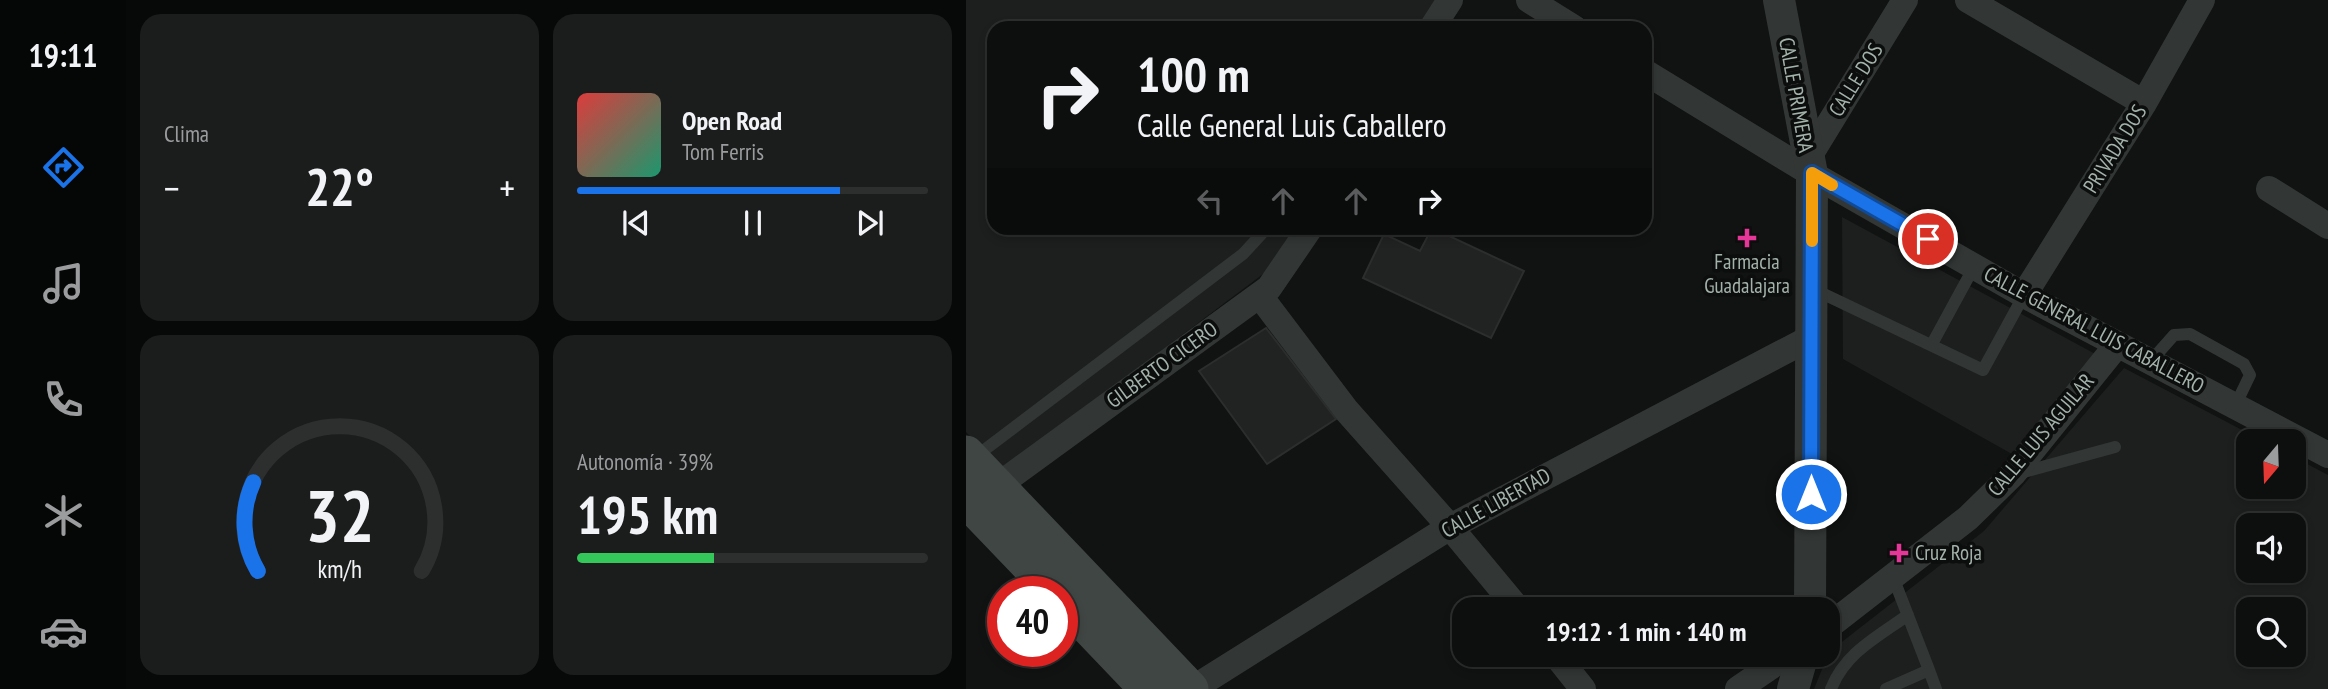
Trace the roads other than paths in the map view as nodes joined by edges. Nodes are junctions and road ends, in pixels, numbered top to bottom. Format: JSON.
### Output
{"nodes":[{"id":1,"x":1450,"y":0,"type":"edge"},
{"id":2,"x":1529,"y":0,"type":"edge"},
{"id":3,"x":1779,"y":0,"type":"edge"},
{"id":4,"x":1905,"y":0,"type":"edge"},
{"id":5,"x":1968,"y":0,"type":"edge"},
{"id":6,"x":2202,"y":0,"type":"edge"},
{"id":7,"x":1436,"y":21,"type":"edge"},
{"id":8,"x":1563,"y":21,"type":"edge"},
{"id":9,"x":1652,"y":76,"type":"edge"},
{"id":10,"x":2144,"y":103,"type":"junction"},
{"id":11,"x":1810,"y":167,"type":"junction"},
{"id":12,"x":2269,"y":189,"type":"dead end"},
{"id":13,"x":2328,"y":226,"type":"edge"},
{"id":14,"x":1261,"y":235,"type":"edge"},
{"id":15,"x":1306,"y":235,"type":"edge"},
{"id":16,"x":1975,"y":265,"type":"junction"},
{"id":17,"x":1812,"y":288,"type":"junction"},
{"id":18,"x":2024,"y":295,"type":"junction"},
{"id":19,"x":1260,"y":296,"type":"junction"},
{"id":20,"x":1812,"y":337,"type":"junction"},
{"id":21,"x":1932,"y":344,"type":"junction"},
{"id":22,"x":2117,"y":345,"type":"junction"},
{"id":23,"x":2150,"y":362,"type":"junction"},
{"id":24,"x":2235,"y":406,"type":"junction"},
{"id":25,"x":2115,"y":447,"type":"dead end"},
{"id":26,"x":2328,"y":455,"type":"edge"},
{"id":27,"x":968,"y":459,"type":"edge"},
{"id":28,"x":2013,"y":474,"type":"junction"},
{"id":29,"x":975,"y":500,"type":"edge"},
{"id":30,"x":1450,"y":527,"type":"junction"},
{"id":31,"x":1041,"y":576,"type":"edge"},
{"id":32,"x":1893,"y":576,"type":"junction"},
{"id":33,"x":1508,"y":597,"type":"edge"},
{"id":34,"x":1810,"y":597,"type":"edge"},
{"id":35,"x":1908,"y":615,"type":"junction"},
{"id":36,"x":1078,"y":616,"type":"edge"},
{"id":37,"x":1840,"y":617,"type":"edge"},
{"id":38,"x":1565,"y":667,"type":"edge"},
{"id":39,"x":1770,"y":667,"type":"edge"},
{"id":40,"x":1799,"y":667,"type":"edge"},
{"id":41,"x":1929,"y":670,"type":"junction"},
{"id":42,"x":1148,"y":689,"type":"edge"},
{"id":43,"x":1191,"y":689,"type":"edge"},
{"id":44,"x":1583,"y":689,"type":"edge"},
{"id":45,"x":1738,"y":689,"type":"edge"},
{"id":46,"x":1793,"y":689,"type":"edge"},
{"id":47,"x":1831,"y":689,"type":"edge"},
{"id":48,"x":1886,"y":689,"type":"edge"},
{"id":49,"x":1936,"y":689,"type":"edge"}],
"edges":[{"from":1,"to":7,"type":"street"},
{"from":2,"to":8,"type":"street"},
{"from":3,"to":11,"type":"street","name":"CALLE PRIMERA"},
{"from":4,"to":11,"type":"street","name":"CALLE DOS"},
{"from":5,"to":10,"type":"street"},
{"from":6,"to":10,"type":"street","name":"PRIVADA DOS"},
{"from":9,"to":11,"type":"street","name":"CALLE GENERAL LUIS CABALLERO"},
{"from":10,"to":18,"type":"street","name":"PRIVADA DOS"},
{"from":11,"to":16,"type":"street","name":"CALLE GENERAL LUIS CABALLERO"},
{"from":11,"to":17,"type":"street","name":"CALLE PRIMERA"},
{"from":12,"to":13,"type":"street"},
{"from":14,"to":27,"type":"lane"},
{"from":15,"to":19,"type":"street","name":"GILBERTO CICERO"},
{"from":16,"to":18,"type":"street","name":"CALLE GENERAL LUIS CABALLERO"},
{"from":16,"to":21,"type":"lane"},
{"from":17,"to":20,"type":"street","name":"CALLE PRIMERA"},
{"from":17,"to":21,"type":"lane"},
{"from":18,"to":21,"type":"lane"},
{"from":18,"to":22,"type":"street","name":"CALLE GENERAL LUIS CABALLERO"},
{"from":19,"to":29,"type":"street","name":"GILBERTO CICERO"},
{"from":19,"to":30,"type":"street"},
{"from":20,"to":30,"type":"street","name":"CALLE LIBERTAD"},
{"from":20,"to":34,"type":"street","name":"CALLE PRIMERA"},
{"from":22,"to":23,"type":"street","name":"CALLE GENERAL LUIS CABALLERO"},
{"from":22,"to":28,"type":"street","name":"CALLE LUIS AGUILAR"},
{"from":23,"to":24,"type":"street","name":"CALLE GENERAL LUIS CABALLERO"},
{"from":23,"to":24,"type":"lane"},
{"from":24,"to":26,"type":"street","name":"CALLE GENERAL LUIS CABALLERO"},
{"from":25,"to":28,"type":"lane"},
{"from":27,"to":29,"type":"main road"},
{"from":28,"to":32,"type":"street","name":"CALLE LUIS AGUILAR"},
{"from":29,"to":31,"type":"main road"},
{"from":29,"to":43,"type":"main road"},
{"from":30,"to":33,"type":"street"},
{"from":30,"to":43,"type":"street","name":"CALLE LIBERTAD"},
{"from":32,"to":35,"type":"lane"},
{"from":32,"to":37,"type":"street","name":"CALLE LUIS AGUILAR"},
{"from":35,"to":41,"type":"lane"},
{"from":35,"to":47,"type":"lane"},
{"from":36,"to":42,"type":"main road"},
{"from":38,"to":44,"type":"street"},
{"from":39,"to":45,"type":"street"},
{"from":40,"to":46,"type":"street"},
{"from":41,"to":48,"type":"lane"},
{"from":41,"to":49,"type":"lane"}]}
